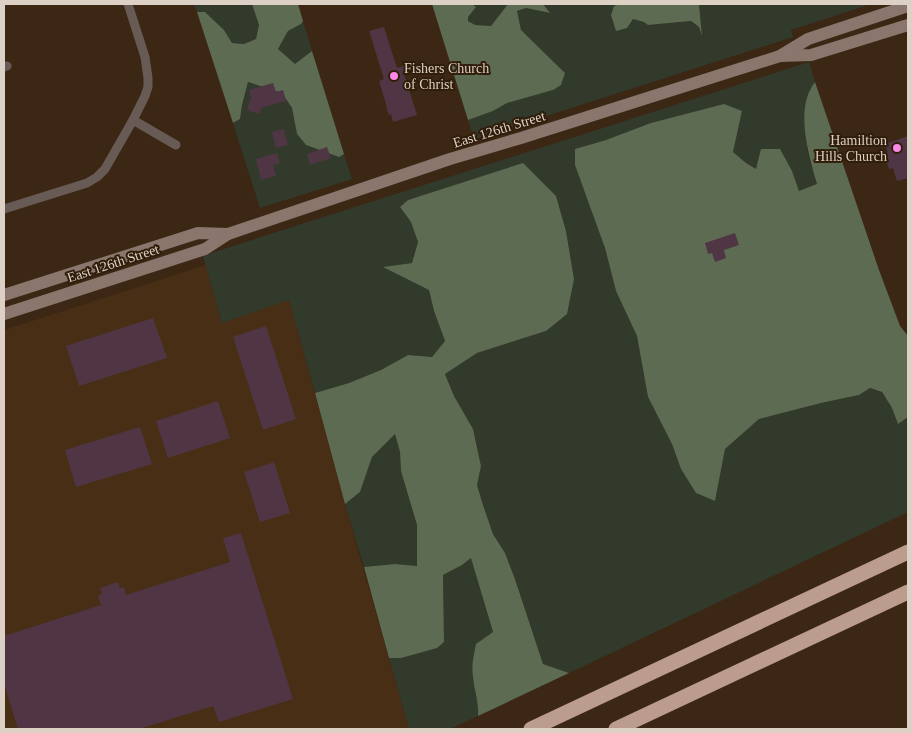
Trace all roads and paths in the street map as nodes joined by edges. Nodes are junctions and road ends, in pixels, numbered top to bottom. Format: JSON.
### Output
{"nodes":[{"id":1,"x":128,"y":4,"type":"edge"},
{"id":2,"x":908,"y":6,"type":"edge"},
{"id":3,"x":908,"y":25,"type":"edge"},
{"id":4,"x":780,"y":56,"type":"junction"},
{"id":5,"x":133,"y":120,"type":"junction"},
{"id":6,"x":176,"y":145,"type":"dead end"},
{"id":7,"x":4,"y":209,"type":"edge"},
{"id":8,"x":228,"y":234,"type":"junction"},
{"id":9,"x":4,"y":295,"type":"edge"},
{"id":10,"x":4,"y":314,"type":"edge"},
{"id":11,"x":908,"y":552,"type":"edge"},
{"id":12,"x":908,"y":592,"type":"edge"},
{"id":13,"x":531,"y":729,"type":"edge"},
{"id":14,"x":616,"y":729,"type":"edge"}],
"edges":[{"from":1,"to":5,"type":"street"},
{"from":2,"to":4,"type":"main road","name":"East 126th Street"},
{"from":3,"to":4,"type":"main road","name":"East 126th Street"},
{"from":4,"to":8,"type":"main road","name":"East 126th Street"},
{"from":5,"to":6,"type":"street"},
{"from":5,"to":7,"type":"street"},
{"from":8,"to":9,"type":"main road","name":"East 126th Street"},
{"from":8,"to":10,"type":"main road","name":"East 126th Street"},
{"from":11,"to":13,"type":"highway"},
{"from":12,"to":14,"type":"highway"}]}
